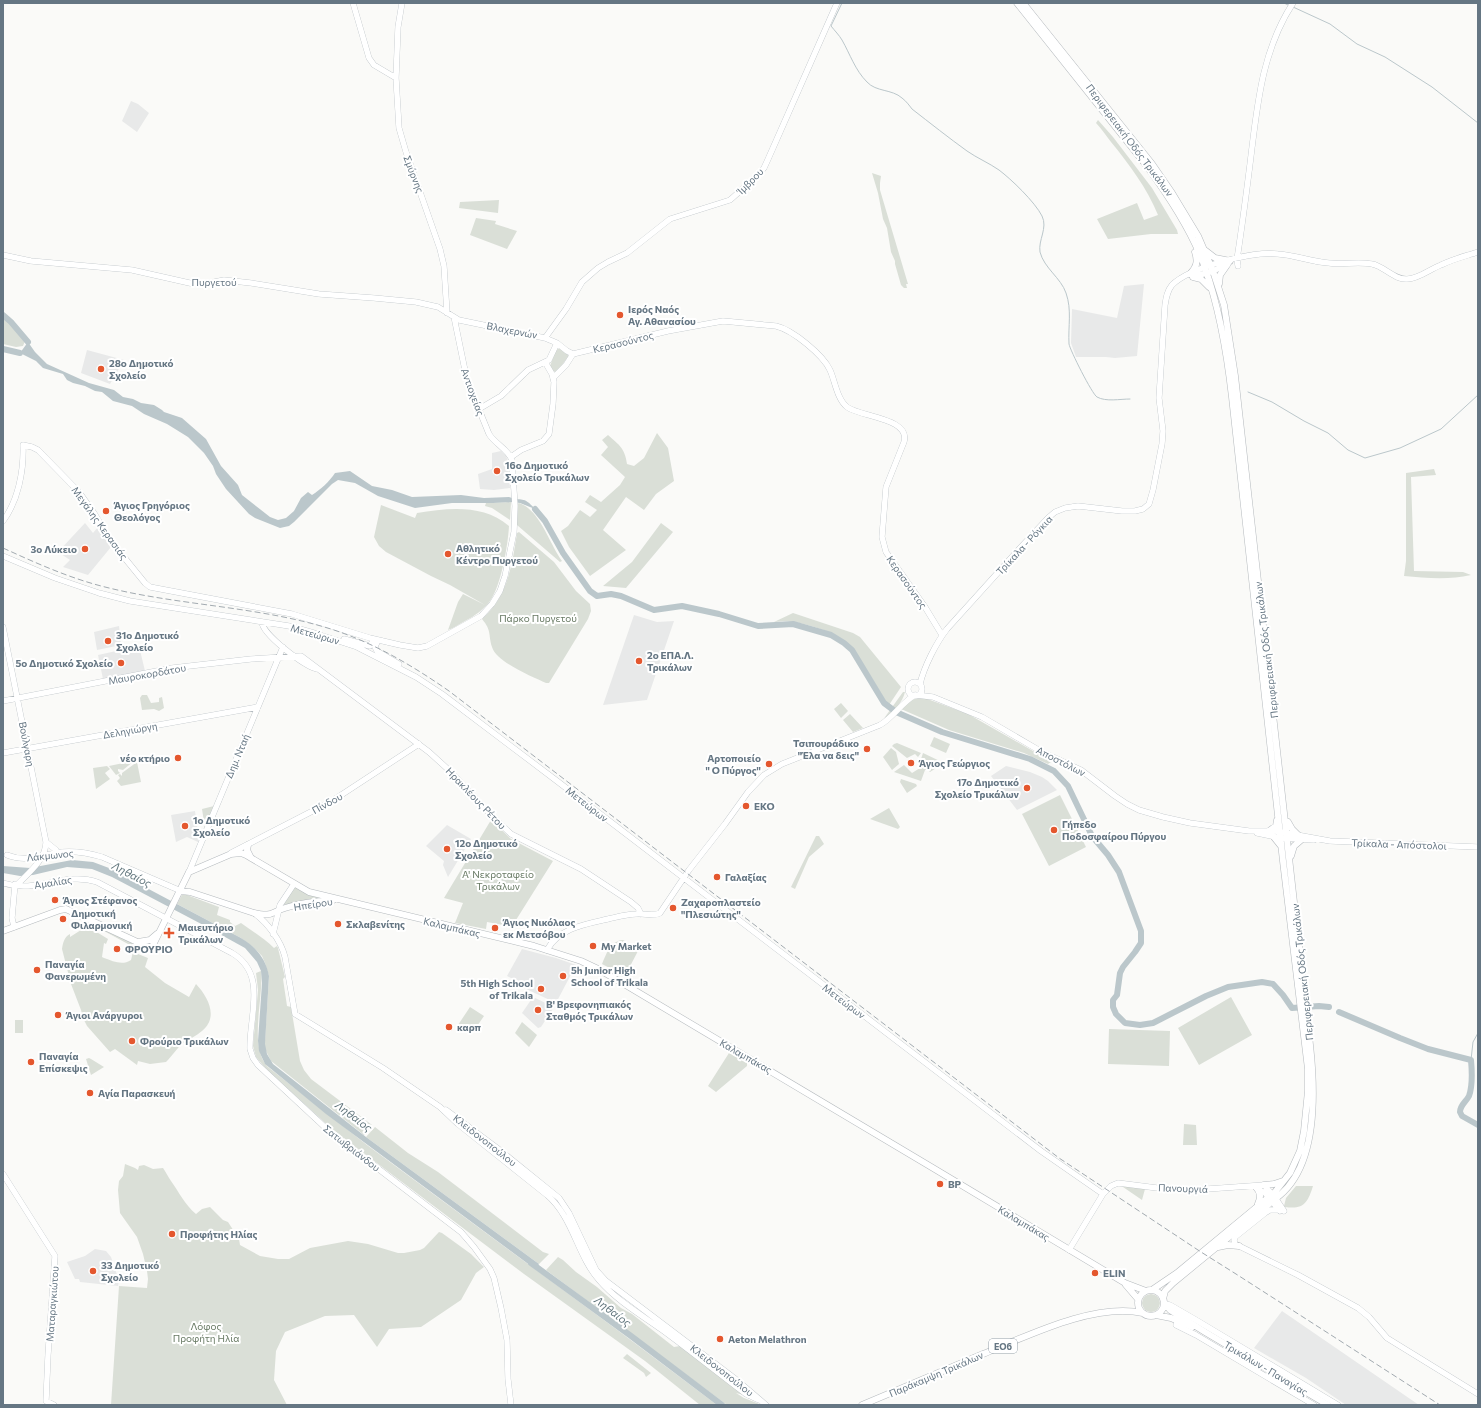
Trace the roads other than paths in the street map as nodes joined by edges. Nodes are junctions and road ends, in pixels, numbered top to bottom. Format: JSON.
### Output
{"nodes":[{"id":1,"x":353,"y":3,"type":"edge"},
{"id":2,"x":402,"y":3,"type":"edge"},
{"id":3,"x":837,"y":3,"type":"edge"},
{"id":4,"x":1017,"y":3,"type":"edge"},
{"id":5,"x":1023,"y":3,"type":"edge"},
{"id":6,"x":1293,"y":3,"type":"edge"},
{"id":7,"x":396,"y":78,"type":"junction"},
{"id":8,"x":1192,"y":239,"type":"junction"},
{"id":9,"x":1204,"y":248,"type":"junction"},
{"id":10,"x":1478,"y":252,"type":"edge"},
{"id":11,"x":3,"y":255,"type":"edge"},
{"id":12,"x":1232,"y":261,"type":"junction"},
{"id":13,"x":1238,"y":266,"type":"dead end"},
{"id":14,"x":1209,"y":269,"type":"junction"},
{"id":15,"x":1192,"y":275,"type":"junction"},
{"id":16,"x":1219,"y":288,"type":"junction"},
{"id":17,"x":1212,"y":290,"type":"junction"},
{"id":18,"x":447,"y":313,"type":"junction"},
{"id":19,"x":454,"y":318,"type":"junction"},
{"id":20,"x":545,"y":338,"type":"junction"},
{"id":21,"x":556,"y":343,"type":"junction"},
{"id":22,"x":573,"y":354,"type":"junction"},
{"id":23,"x":545,"y":362,"type":"junction"},
{"id":24,"x":553,"y":378,"type":"junction"},
{"id":25,"x":479,"y":409,"type":"junction"},
{"id":26,"x":511,"y":457,"type":"junction"},
{"id":27,"x":3,"y":521,"type":"edge"},
{"id":28,"x":3,"y":554,"type":"edge"},
{"id":29,"x":262,"y":622,"type":"junction"},
{"id":30,"x":3,"y":627,"type":"edge"},
{"id":31,"x":942,"y":635,"type":"junction"},
{"id":32,"x":335,"y":639,"type":"junction"},
{"id":33,"x":376,"y":640,"type":"junction"},
{"id":34,"x":283,"y":647,"type":"junction"},
{"id":35,"x":292,"y":656,"type":"junction"},
{"id":36,"x":278,"y":657,"type":"junction"},
{"id":37,"x":924,"y":671,"type":"junction"},
{"id":38,"x":414,"y":675,"type":"junction"},
{"id":39,"x":910,"y":684,"type":"junction"},
{"id":40,"x":921,"y":686,"type":"junction"},
{"id":41,"x":908,"y":692,"type":"junction"},
{"id":42,"x":916,"y":695,"type":"junction"},
{"id":43,"x":933,"y":697,"type":"junction"},
{"id":44,"x":17,"y":698,"type":"junction"},
{"id":45,"x":3,"y":701,"type":"edge"},
{"id":46,"x":258,"y":707,"type":"junction"},
{"id":47,"x":900,"y":707,"type":"junction"},
{"id":48,"x":418,"y":744,"type":"junction"},
{"id":49,"x":27,"y":748,"type":"junction"},
{"id":50,"x":3,"y":753,"type":"edge"},
{"id":51,"x":1281,"y":804,"type":"junction"},
{"id":52,"x":1212,"y":826,"type":"joint"},
{"id":53,"x":1249,"y":831,"type":"junction"},
{"id":54,"x":1269,"y":831,"type":"junction"},
{"id":55,"x":1274,"y":836,"type":"junction"},
{"id":56,"x":1284,"y":836,"type":"junction"},
{"id":57,"x":1300,"y":837,"type":"junction"},
{"id":58,"x":46,"y":842,"type":"junction"},
{"id":59,"x":248,"y":845,"type":"junction"},
{"id":60,"x":1478,"y":847,"type":"edge"},
{"id":61,"x":56,"y":850,"type":"junction"},
{"id":62,"x":89,"y":853,"type":"junction"},
{"id":63,"x":231,"y":854,"type":"junction"},
{"id":64,"x":5,"y":855,"type":"edge"},
{"id":65,"x":40,"y":857,"type":"junction"},
{"id":66,"x":251,"y":858,"type":"junction"},
{"id":67,"x":27,"y":860,"type":"junction"},
{"id":68,"x":1283,"y":861,"type":"junction"},
{"id":69,"x":1290,"y":861,"type":"junction"},
{"id":70,"x":194,"y":867,"type":"junction"},
{"id":71,"x":28,"y":871,"type":"junction"},
{"id":72,"x":683,"y":879,"type":"junction"},
{"id":73,"x":3,"y":883,"type":"edge"},
{"id":74,"x":18,"y":883,"type":"junction"},
{"id":75,"x":31,"y":884,"type":"junction"},
{"id":76,"x":294,"y":884,"type":"junction"},
{"id":77,"x":180,"y":893,"type":"junction"},
{"id":78,"x":338,"y":900,"type":"junction"},
{"id":79,"x":279,"y":911,"type":"junction"},
{"id":80,"x":254,"y":914,"type":"junction"},
{"id":81,"x":641,"y":914,"type":"junction"},
{"id":82,"x":167,"y":916,"type":"junction"},
{"id":83,"x":14,"y":927,"type":"junction"},
{"id":84,"x":3,"y":931,"type":"edge"},
{"id":85,"x":273,"y":935,"type":"junction"},
{"id":86,"x":547,"y":950,"type":"junction"},
{"id":87,"x":1302,"y":995,"type":"junction"},
{"id":88,"x":1305,"y":1023,"type":"junction"},
{"id":89,"x":3,"y":1174,"type":"edge"},
{"id":90,"x":1284,"y":1180,"type":"junction"},
{"id":91,"x":1264,"y":1185,"type":"junction"},
{"id":92,"x":1254,"y":1186,"type":"junction"},
{"id":93,"x":1103,"y":1194,"type":"junction"},
{"id":94,"x":1275,"y":1198,"type":"junction"},
{"id":95,"x":1257,"y":1206,"type":"junction"},
{"id":96,"x":1239,"y":1246,"type":"junction"},
{"id":97,"x":1212,"y":1249,"type":"junction"},
{"id":98,"x":1069,"y":1250,"type":"junction"},
{"id":99,"x":1125,"y":1283,"type":"junction"},
{"id":100,"x":1149,"y":1290,"type":"junction"},
{"id":101,"x":1138,"y":1301,"type":"junction"},
{"id":102,"x":1164,"y":1302,"type":"junction"},
{"id":103,"x":1125,"y":1310,"type":"junction"},
{"id":104,"x":1143,"y":1313,"type":"junction"},
{"id":105,"x":1156,"y":1314,"type":"junction"},
{"id":106,"x":1177,"y":1323,"type":"junction"},
{"id":107,"x":1205,"y":1332,"type":"junction"},
{"id":108,"x":1478,"y":1394,"type":"edge"},
{"id":109,"x":54,"y":1405,"type":"edge"},
{"id":110,"x":511,"y":1405,"type":"edge"},
{"id":111,"x":766,"y":1405,"type":"edge"},
{"id":112,"x":862,"y":1405,"type":"edge"},
{"id":113,"x":1314,"y":1405,"type":"edge"},
{"id":114,"x":1328,"y":1405,"type":"edge"},
{"id":115,"x":1338,"y":1405,"type":"edge"}],
"edges":[{"from":1,"to":7,"type":"street"},
{"from":2,"to":7,"type":"street","name":"Σμύρνης"},
{"from":3,"to":20,"type":"street","name":"Ίμβρου"},
{"from":4,"to":8,"type":"main road","name":"Περιφερειακή Οδός Τρικάλων"},
{"from":5,"to":9,"type":"main road","name":"Περιφερειακή Οδός Τρικάλων"},
{"from":6,"to":12,"type":"street"},
{"from":7,"to":18,"type":"street","name":"Σμύρνης"},
{"from":8,"to":14,"type":"main road","name":"Περιφερειακή Οδός Τρικάλων"},
{"from":8,"to":15,"type":"main road"},
{"from":9,"to":12,"type":"main road"},
{"from":9,"to":14,"type":"main road","name":"Περιφερειακή Οδός Τρικάλων"},
{"from":10,"to":12,"type":"street","name":"Τρίκαλα - Ρόγκια"},
{"from":11,"to":18,"type":"street","name":"Πυργετού"},
{"from":12,"to":13,"type":"street"},
{"from":12,"to":14,"type":"street","name":"Τρίκαλα - Ρόγκια"},
{"from":12,"to":16,"type":"main road"},
{"from":14,"to":15,"type":"street","name":"Τρίκαλα - Ρόγκια"},
{"from":14,"to":16,"type":"main road","name":"Περιφερειακή Οδός Τρικάλων"},
{"from":14,"to":17,"type":"main road","name":"Περιφερειακή Οδός Τρικάλων"},
{"from":15,"to":17,"type":"main road"},
{"from":15,"to":31,"type":"street","name":"Τρίκαλα - Ρόγκια"},
{"from":16,"to":51,"type":"main road","name":"Περιφερειακή Οδός Τρικάλων"},
{"from":17,"to":51,"type":"main road","name":"Περιφερειακή Οδός Τρικάλων"},
{"from":18,"to":19,"type":"street","name":"Βλαχερνών"},
{"from":19,"to":20,"type":"street","name":"Βλαχερνών"},
{"from":19,"to":25,"type":"street","name":"Αντιοχείας"},
{"from":20,"to":21,"type":"street","name":"Βλαχερνών"},
{"from":21,"to":22,"type":"street","name":"Βλαχερνών"},
{"from":21,"to":23,"type":"street"},
{"from":22,"to":24,"type":"street"},
{"from":22,"to":31,"type":"street","name":"Κερασούντος"},
{"from":23,"to":24,"type":"street"},
{"from":23,"to":25,"type":"street"},
{"from":24,"to":26,"type":"street"},
{"from":25,"to":26,"type":"street","name":"Αντιοχείας"},
{"from":26,"to":33,"type":"street","name":"Μεγάλης Κερασιάς"},
{"from":27,"to":33,"type":"street","name":"Μεγάλης Κερασιάς"},
{"from":28,"to":29,"type":"street","name":"Μετεώρων"},
{"from":29,"to":32,"type":"street","name":"Μετεώρων"},
{"from":29,"to":34,"type":"street"},
{"from":30,"to":44,"type":"street","name":"Βούλγαρη"},
{"from":31,"to":37,"type":"street","name":"Τρίκαλα - Ρόγκια"},
{"from":32,"to":33,"type":"street"},
{"from":32,"to":38,"type":"street","name":"Μετεώρων"},
{"from":33,"to":38,"type":"street"},
{"from":34,"to":35,"type":"street"},
{"from":34,"to":36,"type":"street","name":"Δημ. Νταή"},
{"from":35,"to":36,"type":"street","name":"Μαυροκορδάτου"},
{"from":35,"to":48,"type":"street","name":"Ηρακλέους Ρέτου"},
{"from":36,"to":44,"type":"street","name":"Μαυροκορδάτου"},
{"from":36,"to":46,"type":"street","name":"Δημ. Νταή"},
{"from":37,"to":39,"type":"street","name":"Τρίκαλα - Ρόγκια"},
{"from":37,"to":40,"type":"street","name":"Τρίκαλα - Ρόγκια"},
{"from":38,"to":72,"type":"street","name":"Μετεώρων"},
{"from":39,"to":40,"type":"street"},
{"from":39,"to":41,"type":"street"},
{"from":40,"to":42,"type":"street"},
{"from":40,"to":43,"type":"street"},
{"from":41,"to":42,"type":"street"},
{"from":41,"to":47,"type":"street"},
{"from":42,"to":43,"type":"street"},
{"from":42,"to":47,"type":"street"},
{"from":43,"to":52,"type":"street","name":"Αποστόλων"},
{"from":44,"to":45,"type":"street","name":"Μαυροκορδάτου"},
{"from":44,"to":49,"type":"street","name":"Βούλγαρη"},
{"from":46,"to":49,"type":"street","name":"Δεληγιώργη"},
{"from":46,"to":70,"type":"street","name":"Δημ. Νταή"},
{"from":47,"to":72,"type":"street"},
{"from":48,"to":59,"type":"street","name":"Πίνδου"},
{"from":48,"to":81,"type":"street","name":"Ηρακλέους Ρέτου"},
{"from":49,"to":50,"type":"street","name":"Δεληγιώργη"},
{"from":49,"to":58,"type":"street","name":"Βούλγαρη"},
{"from":51,"to":54,"type":"main road"},
{"from":51,"to":56,"type":"main road","name":"Περιφερειακή Οδός Τρικάλων"},
{"from":51,"to":57,"type":"main road"},
{"from":52,"to":53,"type":"street","name":"Τρίκαλα - Απόστολοι"},
{"from":53,"to":54,"type":"street","name":"Τρίκαλα - Απόστολοι"},
{"from":53,"to":55,"type":"street","name":"Τρίκαλα - Απόστολοι"},
{"from":54,"to":56,"type":"street","name":"Τρίκαλα - Απόστολοι"},
{"from":55,"to":56,"type":"street","name":"Τρίκαλα - Απόστολοι"},
{"from":55,"to":68,"type":"main road"},
{"from":56,"to":57,"type":"street","name":"Τρίκαλα - Απόστολοι"},
{"from":56,"to":68,"type":"main road","name":"Περιφερειακή Οδός Τρικάλων"},
{"from":56,"to":69,"type":"main road","name":"Περιφερειακή Οδός Τρικάλων"},
{"from":57,"to":60,"type":"street","name":"Τρίκαλα - Απόστολοι"},
{"from":57,"to":69,"type":"main road"},
{"from":58,"to":61,"type":"street"},
{"from":58,"to":65,"type":"street","name":"Βούλγαρη"},
{"from":59,"to":63,"type":"street","name":"Πίνδου"},
{"from":59,"to":66,"type":"main road"},
{"from":61,"to":62,"type":"street"},
{"from":61,"to":65,"type":"street"},
{"from":62,"to":65,"type":"street","name":"Λάκμωνος"},
{"from":62,"to":77,"type":"street","name":"Λάκμωνος"},
{"from":63,"to":66,"type":"main road","name":"Ηπείρου"},
{"from":63,"to":70,"type":"main road"},
{"from":64,"to":65,"type":"street"},
{"from":64,"to":67,"type":"street","name":"Λάκμωνος"},
{"from":65,"to":67,"type":"street","name":"Λάκμωνος"},
{"from":65,"to":71,"type":"street"},
{"from":66,"to":76,"type":"main road","name":"Ηπείρου"},
{"from":67,"to":71,"type":"street"},
{"from":68,"to":87,"type":"main road","name":"Περιφερειακή Οδός Τρικάλων"},
{"from":69,"to":87,"type":"main road","name":"Περιφερειακή Οδός Τρικάλων"},
{"from":70,"to":77,"type":"main road"},
{"from":71,"to":74,"type":"street"},
{"from":71,"to":75,"type":"street"},
{"from":72,"to":81,"type":"street"},
{"from":72,"to":93,"type":"street","name":"Μετεώρων"},
{"from":73,"to":74,"type":"street","name":"Αμαλίας"},
{"from":74,"to":75,"type":"street","name":"Αμαλίας"},
{"from":74,"to":83,"type":"street"},
{"from":75,"to":82,"type":"street","name":"Αμαλίας"},
{"from":76,"to":78,"type":"main road","name":"Ηπείρου"},
{"from":76,"to":79,"type":"street"},
{"from":77,"to":80,"type":"main road","name":"Ηπείρου"},
{"from":77,"to":82,"type":"main road"},
{"from":78,"to":79,"type":"main road","name":"Ηπείρου"},
{"from":78,"to":86,"type":"main road","name":"Καλαμπάκας"},
{"from":79,"to":80,"type":"main road","name":"Ηπείρου"},
{"from":79,"to":85,"type":"street"},
{"from":80,"to":85,"type":"street"},
{"from":81,"to":86,"type":"street"},
{"from":82,"to":83,"type":"main road"},
{"from":82,"to":110,"type":"street","name":"Σατωβριάνδου"},
{"from":83,"to":84,"type":"main road"},
{"from":85,"to":111,"type":"street","name":"Κλειδονοπούλου"},
{"from":86,"to":98,"type":"main road","name":"Καλαμπάκας"},
{"from":87,"to":88,"type":"main road","name":"Περιφερειακή Οδός Τρικάλων"},
{"from":88,"to":90,"type":"main road","name":"Περιφερειακή Οδός Τρικάλων"},
{"from":88,"to":94,"type":"main road","name":"Περιφερειακή Οδός Τρικάλων"},
{"from":89,"to":109,"type":"street","name":"Ματαραγκιώτου"},
{"from":90,"to":91,"type":"main road"},
{"from":90,"to":94,"type":"main road","name":"Περιφερειακή Οδός Τρικάλων"},
{"from":91,"to":92,"type":"street","name":"Πανουργιά"},
{"from":91,"to":94,"type":"street"},
{"from":92,"to":93,"type":"street","name":"Πανουργιά"},
{"from":92,"to":94,"type":"street"},
{"from":92,"to":95,"type":"main road"},
{"from":93,"to":98,"type":"street"},
{"from":94,"to":95,"type":"main road","name":"Περιφερειακή Οδός Τρικάλων"},
{"from":94,"to":96,"type":"street"},
{"from":94,"to":97,"type":"main road","name":"Περιφερειακή Οδός Τρικάλων"},
{"from":95,"to":100,"type":"main road","name":"Περιφερειακή Οδός Τρικάλων"},
{"from":96,"to":97,"type":"main road"},
{"from":96,"to":108,"type":"street"},
{"from":97,"to":102,"type":"main road","name":"Περιφερειακή Οδός Τρικάλων"},
{"from":98,"to":99,"type":"main road","name":"Καλαμπάκας"},
{"from":99,"to":100,"type":"main road","name":"Καλαμπάκας"},
{"from":99,"to":101,"type":"main road","name":"Καλαμπάκας"},
{"from":100,"to":101,"type":"main road","number":"ΕΟ6"},
{"from":100,"to":102,"type":"main road","number":"ΕΟ6"},
{"from":101,"to":103,"type":"main road","name":"Παράκαμψη Τρικάλων","number":"ΕΟ6"},
{"from":101,"to":104,"type":"main road"},
{"from":102,"to":105,"type":"main road"},
{"from":102,"to":107,"type":"main road","name":"Τρικάλων - Παναγίας","number":"ΕΟ6"},
{"from":102,"to":115,"type":"street"},
{"from":103,"to":104,"type":"main road","name":"Παράκαμψη Τρικάλων","number":"ΕΟ6"},
{"from":103,"to":112,"type":"main road","name":"Παράκαμψη Τρικάλων","number":"ΕΟ6"},
{"from":104,"to":105,"type":"main road","number":"ΕΟ6"},
{"from":105,"to":106,"type":"main road","name":"Τρικάλων - Παναγίας","number":"ΕΟ6"},
{"from":106,"to":107,"type":"main road","name":"Τρικάλων - Παναγίας","number":"ΕΟ6"},
{"from":106,"to":113,"type":"street"},
{"from":107,"to":114,"type":"main road","name":"Τρικάλων - Παναγίας","number":"ΕΟ6"}]}
